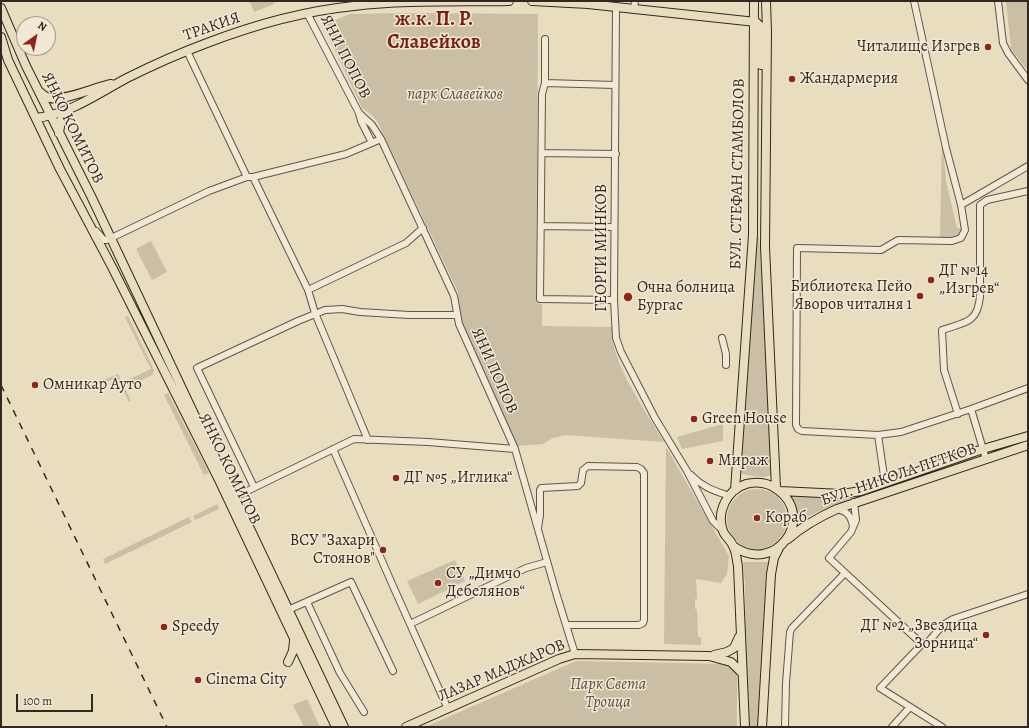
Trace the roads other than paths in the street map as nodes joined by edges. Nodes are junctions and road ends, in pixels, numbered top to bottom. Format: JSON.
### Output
{"nodes":[{"id":1,"x":509,"y":1,"type":"edge"},
{"id":2,"x":532,"y":1,"type":"edge"},
{"id":3,"x":754,"y":1,"type":"edge"},
{"id":4,"x":766,"y":1,"type":"edge"},
{"id":5,"x":914,"y":1,"type":"edge"},
{"id":6,"x":998,"y":1,"type":"edge"},
{"id":7,"x":408,"y":2,"type":"edge"},
{"id":8,"x":634,"y":5,"type":"edge"},
{"id":9,"x":616,"y":7,"type":"junction"},
{"id":10,"x":1,"y":8,"type":"edge"},
{"id":11,"x":307,"y":14,"type":"junction"},
{"id":12,"x":754,"y":22,"type":"junction"},
{"id":13,"x":1,"y":37,"type":"edge"},
{"id":14,"x":545,"y":39,"type":"dead end"},
{"id":15,"x":187,"y":51,"type":"junction"},
{"id":16,"x":1028,"y":80,"type":"edge"},
{"id":17,"x":120,"y":82,"type":"junction"},
{"id":18,"x":545,"y":83,"type":"junction"},
{"id":19,"x":615,"y":85,"type":"junction"},
{"id":20,"x":38,"y":91,"type":"junction"},
{"id":21,"x":72,"y":95,"type":"junction"},
{"id":22,"x":766,"y":97,"type":"junction"},
{"id":23,"x":68,"y":110,"type":"junction"},
{"id":24,"x":49,"y":112,"type":"junction"},
{"id":25,"x":359,"y":113,"type":"junction"},
{"id":26,"x":36,"y":118,"type":"junction"},
{"id":27,"x":59,"y":134,"type":"junction"},
{"id":28,"x":381,"y":139,"type":"junction"},
{"id":29,"x":372,"y":143,"type":"junction"},
{"id":30,"x":542,"y":152,"type":"junction"},
{"id":31,"x":616,"y":154,"type":"junction"},
{"id":32,"x":1028,"y":167,"type":"edge"},
{"id":33,"x":250,"y":177,"type":"junction"},
{"id":34,"x":1028,"y":191,"type":"edge"},
{"id":35,"x":91,"y":196,"type":"junction"},
{"id":36,"x":76,"y":200,"type":"junction"},
{"id":37,"x":961,"y":205,"type":"junction"},
{"id":38,"x":90,"y":226,"type":"junction"},
{"id":39,"x":541,"y":226,"type":"junction"},
{"id":40,"x":614,"y":227,"type":"junction"},
{"id":41,"x":423,"y":228,"type":"junction"},
{"id":42,"x":111,"y":238,"type":"junction"},
{"id":43,"x":308,"y":290,"type":"junction"},
{"id":44,"x":614,"y":300,"type":"junction"},
{"id":45,"x":315,"y":313,"type":"junction"},
{"id":46,"x":457,"y":315,"type":"junction"},
{"id":47,"x":722,"y":338,"type":"dead end"},
{"id":48,"x":726,"y":365,"type":"dead end"},
{"id":49,"x":1028,"y":388,"type":"edge"},
{"id":50,"x":971,"y":409,"type":"junction"},
{"id":51,"x":958,"y":414,"type":"junction"},
{"id":52,"x":878,"y":435,"type":"junction"},
{"id":53,"x":1028,"y":436,"type":"edge"},
{"id":54,"x":368,"y":440,"type":"junction"},
{"id":55,"x":1028,"y":445,"type":"edge"},
{"id":56,"x":515,"y":449,"type":"junction"},
{"id":57,"x":983,"y":449,"type":"junction"},
{"id":58,"x":333,"y":450,"type":"junction"},
{"id":59,"x":986,"y":459,"type":"junction"},
{"id":60,"x":687,"y":471,"type":"junction"},
{"id":61,"x":885,"y":483,"type":"junction"},
{"id":62,"x":254,"y":487,"type":"junction"},
{"id":63,"x":778,"y":490,"type":"junction"},
{"id":64,"x":732,"y":493,"type":"junction"},
{"id":65,"x":235,"y":496,"type":"junction"},
{"id":66,"x":854,"y":502,"type":"junction"},
{"id":67,"x":837,"y":509,"type":"junction"},
{"id":68,"x":853,"y":526,"type":"junction"},
{"id":69,"x":537,"y":529,"type":"junction"},
{"id":70,"x":723,"y":531,"type":"junction"},
{"id":71,"x":782,"y":544,"type":"junction"},
{"id":72,"x":733,"y":546,"type":"junction"},
{"id":73,"x":547,"y":562,"type":"junction"},
{"id":74,"x":844,"y":572,"type":"junction"},
{"id":75,"x":1028,"y":594,"type":"edge"},
{"id":76,"x":307,"y":602,"type":"junction"},
{"id":77,"x":288,"y":610,"type":"junction"},
{"id":78,"x":410,"y":624,"type":"junction"},
{"id":79,"x":566,"y":625,"type":"junction"},
{"id":80,"x":740,"y":630,"type":"junction"},
{"id":81,"x":294,"y":640,"type":"junction"},
{"id":82,"x":922,"y":644,"type":"junction"},
{"id":83,"x":305,"y":654,"type":"junction"},
{"id":84,"x":575,"y":654,"type":"junction"},
{"id":85,"x":709,"y":656,"type":"junction"},
{"id":86,"x":288,"y":662,"type":"dead end"},
{"id":87,"x":393,"y":671,"type":"dead end"},
{"id":88,"x":742,"y":673,"type":"junction"},
{"id":89,"x":910,"y":707,"type":"junction"},
{"id":90,"x":448,"y":709,"type":"junction"},
{"id":91,"x":364,"y":712,"type":"dead end"},
{"id":92,"x":336,"y":727,"type":"edge"},
{"id":93,"x":344,"y":727,"type":"edge"},
{"id":94,"x":406,"y":727,"type":"edge"},
{"id":95,"x":745,"y":727,"type":"edge"},
{"id":96,"x":762,"y":727,"type":"edge"},
{"id":97,"x":785,"y":727,"type":"edge"},
{"id":98,"x":892,"y":727,"type":"edge"},
{"id":99,"x":942,"y":727,"type":"edge"}],
"edges":[{"from":1,"to":7,"type":"main road","name":"ТРАКИЯ"},
{"from":2,"to":9,"type":"main road"},
{"from":3,"to":12,"type":"main road","name":"БУЛ. СТЕФАН СТАМБОЛОВ"},
{"from":4,"to":22,"type":"main road","name":"БУЛ. СТЕФАН СТАМБОЛОВ"},
{"from":5,"to":37,"type":"street"},
{"from":6,"to":16,"type":"street"},
{"from":7,"to":11,"type":"main road","name":"ТРАКИЯ"},
{"from":8,"to":9,"type":"main road"},
{"from":8,"to":12,"type":"main road"},
{"from":9,"to":19,"type":"street","name":"ГЕОРГИ МИНКОВ"},
{"from":10,"to":20,"type":"main road","name":"ЯНКО КОМИТОВ"},
{"from":11,"to":15,"type":"main road","name":"ТРАКИЯ"},
{"from":11,"to":25,"type":"street","name":"ЯНИ ПОПОВ"},
{"from":12,"to":22,"type":"main road"},
{"from":12,"to":64,"type":"main road","name":"БУЛ. СТЕФАН СТАМБОЛОВ"},
{"from":13,"to":26,"type":"main road","name":"ЯНКО КОМИТОВ"},
{"from":14,"to":18,"type":"street"},
{"from":15,"to":17,"type":"main road","name":"ТРАКИЯ"},
{"from":15,"to":33,"type":"street"},
{"from":17,"to":21,"type":"main road","name":"ТРАКИЯ"},
{"from":17,"to":23,"type":"main road","name":"ТРАКИЯ"},
{"from":18,"to":19,"type":"street"},
{"from":18,"to":30,"type":"street"},
{"from":19,"to":31,"type":"street","name":"ГЕОРГИ МИНКОВ"},
{"from":20,"to":21,"type":"main road"},
{"from":20,"to":24,"type":"main road","name":"ЯНКО КОМИТОВ"},
{"from":21,"to":24,"type":"main road"},
{"from":22,"to":63,"type":"main road","name":"БУЛ. СТЕФАН СТАМБОЛОВ"},
{"from":23,"to":24,"type":"main road","name":"ТРАКИЯ"},
{"from":23,"to":27,"type":"main road"},
{"from":24,"to":26,"type":"main road"},
{"from":24,"to":27,"type":"main road","name":"ЯНКО КОМИТОВ"},
{"from":25,"to":28,"type":"street","name":"ЯНИ ПОПОВ"},
{"from":25,"to":29,"type":"street","name":"ЯНИ ПОПОВ"},
{"from":26,"to":36,"type":"main road","name":"ЯНКО КОМИТОВ"},
{"from":27,"to":35,"type":"main road","name":"ЯНКО КОМИТОВ"},
{"from":28,"to":29,"type":"street"},
{"from":28,"to":41,"type":"street","name":"ЯНИ ПОПОВ"},
{"from":29,"to":33,"type":"street"},
{"from":30,"to":31,"type":"street"},
{"from":30,"to":39,"type":"street"},
{"from":31,"to":40,"type":"street","name":"ГЕОРГИ МИНКОВ"},
{"from":32,"to":37,"type":"street"},
{"from":33,"to":42,"type":"street"},
{"from":33,"to":43,"type":"street"},
{"from":34,"to":51,"type":"street"},
{"from":35,"to":36,"type":"main road"},
{"from":35,"to":42,"type":"main road","name":"ЯНКО КОМИТОВ"},
{"from":36,"to":38,"type":"main road","name":"ЯНКО КОМИТОВ"},
{"from":37,"to":52,"type":"street"},
{"from":38,"to":42,"type":"street","name":"ЯНКО КОМИТОВ"},
{"from":38,"to":81,"type":"main road","name":"ЯНКО КОМИТОВ"},
{"from":39,"to":40,"type":"street"},
{"from":39,"to":44,"type":"street"},
{"from":40,"to":44,"type":"street","name":"ГЕОРГИ МИНКОВ"},
{"from":41,"to":43,"type":"street"},
{"from":41,"to":46,"type":"street","name":"ЯНИ ПОПОВ"},
{"from":42,"to":65,"type":"main road","name":"ЯНКО КОМИТОВ"},
{"from":43,"to":45,"type":"street"},
{"from":44,"to":60,"type":"street","name":"ГЕОРГИ МИНКОВ"},
{"from":45,"to":46,"type":"street"},
{"from":45,"to":54,"type":"street"},
{"from":45,"to":62,"type":"street"},
{"from":46,"to":56,"type":"street","name":"ЯНИ ПОПОВ"},
{"from":47,"to":48,"type":"street"},
{"from":49,"to":50,"type":"street"},
{"from":50,"to":51,"type":"street"},
{"from":50,"to":57,"type":"street"},
{"from":51,"to":52,"type":"street"},
{"from":52,"to":61,"type":"street"},
{"from":53,"to":57,"type":"main road","name":"БУЛ. НИКОЛА ПЕТКОВ"},
{"from":54,"to":56,"type":"street"},
{"from":54,"to":58,"type":"street"},
{"from":55,"to":59,"type":"main road","name":"БУЛ. НИКОЛА ПЕТКОВ"},
{"from":56,"to":69,"type":"street","name":"ЯНИ ПОПОВ"},
{"from":57,"to":59,"type":"street"},
{"from":57,"to":61,"type":"main road","name":"БУЛ. НИКОЛА ПЕТКОВ"},
{"from":58,"to":62,"type":"street"},
{"from":58,"to":78,"type":"street"},
{"from":59,"to":66,"type":"main road","name":"БУЛ. НИКОЛА ПЕТКОВ"},
{"from":60,"to":64,"type":"street","name":"ГЕОРГИ МИНКОВ"},
{"from":60,"to":70,"type":"street","name":"ГЕОРГИ МИНКОВ"},
{"from":61,"to":63,"type":"main road","name":"БУЛ. НИКОЛА ПЕТКОВ"},
{"from":62,"to":65,"type":"street"},
{"from":63,"to":64,"type":"main road"},
{"from":63,"to":71,"type":"main road"},
{"from":64,"to":70,"type":"main road"},
{"from":65,"to":77,"type":"main road","name":"ЯНКО КОМИТОВ"},
{"from":66,"to":67,"type":"main road","name":"БУЛ. НИКОЛА ПЕТКОВ"},
{"from":66,"to":68,"type":"street"},
{"from":67,"to":68,"type":"street"},
{"from":67,"to":71,"type":"main road","name":"БУЛ. НИКОЛА ПЕТКОВ"},
{"from":68,"to":74,"type":"street"},
{"from":69,"to":73,"type":"street","name":"ЯНИ ПОПОВ"},
{"from":69,"to":79,"type":"street"},
{"from":70,"to":72,"type":"main road"},
{"from":71,"to":72,"type":"main road"},
{"from":71,"to":96,"type":"main road"},
{"from":72,"to":80,"type":"main road"},
{"from":73,"to":78,"type":"street"},
{"from":73,"to":79,"type":"street","name":"ЯНИ ПОПОВ"},
{"from":74,"to":82,"type":"street"},
{"from":74,"to":97,"type":"street"},
{"from":75,"to":82,"type":"street"},
{"from":76,"to":77,"type":"street"},
{"from":76,"to":87,"type":"street"},
{"from":76,"to":91,"type":"street"},
{"from":77,"to":83,"type":"main road","name":"ЯНКО КОМИТОВ"},
{"from":78,"to":90,"type":"street"},
{"from":79,"to":84,"type":"street","name":"ЯНИ ПОПОВ"},
{"from":80,"to":85,"type":"main road","name":"ЛАЗАР МАДЖАРОВ"},
{"from":80,"to":88,"type":"main road"},
{"from":81,"to":83,"type":"main road","name":"ЯНКО КОМИТОВ"},
{"from":81,"to":86,"type":"main road"},
{"from":82,"to":89,"type":"street"},
{"from":83,"to":92,"type":"main road","name":"ЯНКО КОМИТОВ"},
{"from":83,"to":93,"type":"main road","name":"ЯНКО КОМИТОВ"},
{"from":84,"to":85,"type":"main road","name":"ЛАЗАР МАДЖАРОВ"},
{"from":84,"to":90,"type":"main road","name":"ЛАЗАР МАДЖАРОВ"},
{"from":85,"to":88,"type":"main road","name":"ЛАЗАР МАДЖАРОВ"},
{"from":88,"to":95,"type":"main road"},
{"from":89,"to":98,"type":"street"},
{"from":89,"to":99,"type":"street"},
{"from":90,"to":94,"type":"main road","name":"ЛАЗАР МАДЖАРОВ"}]}
